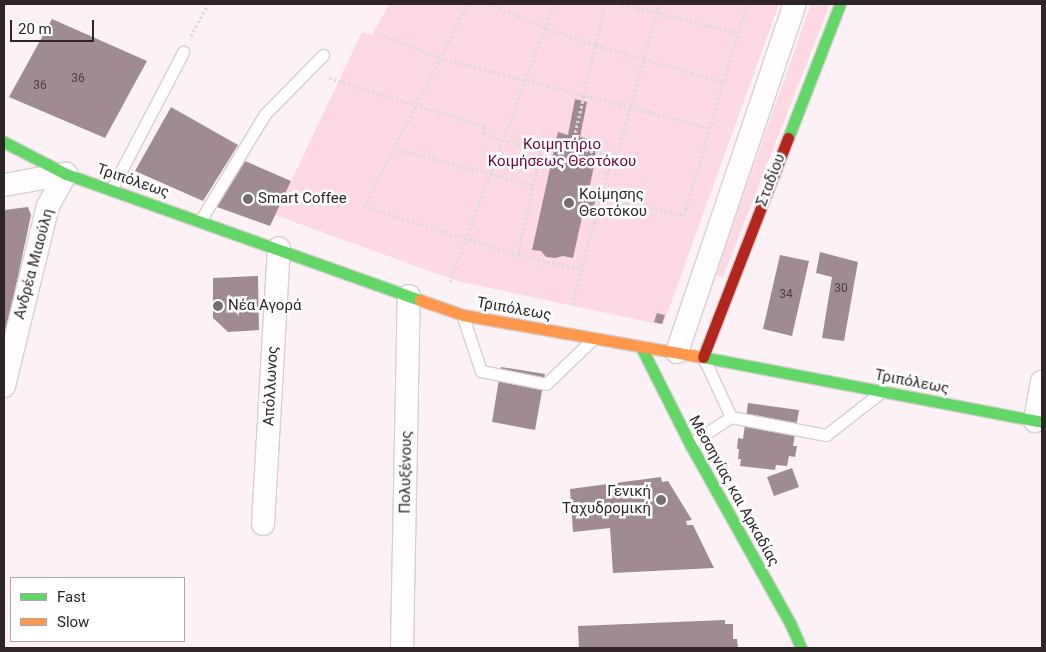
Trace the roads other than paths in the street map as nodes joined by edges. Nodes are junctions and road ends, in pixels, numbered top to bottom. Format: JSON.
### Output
{"nodes":[{"id":1,"x":795,"y":4,"type":"edge"},
{"id":2,"x":840,"y":4,"type":"edge"},
{"id":3,"x":183,"y":52,"type":"road end"},
{"id":4,"x":323,"y":55,"type":"dead end"},
{"id":5,"x":4,"y":142,"type":"edge"},
{"id":6,"x":66,"y":174,"type":"junction"},
{"id":7,"x":4,"y":185,"type":"edge"},
{"id":8,"x":111,"y":190,"type":"junction"},
{"id":9,"x":200,"y":220,"type":"junction"},
{"id":10,"x":279,"y":248,"type":"junction"},
{"id":11,"x":409,"y":296,"type":"junction"},
{"id":12,"x":463,"y":315,"type":"junction"},
{"id":13,"x":594,"y":339,"type":"junction"},
{"id":14,"x":641,"y":347,"type":"junction"},
{"id":15,"x":677,"y":352,"type":"junction"},
{"id":16,"x":703,"y":357,"type":"junction"},
{"id":17,"x":1042,"y":382,"type":"edge"},
{"id":18,"x":4,"y":386,"type":"edge"},
{"id":19,"x":881,"y":392,"type":"junction"},
{"id":20,"x":731,"y":417,"type":"junction"},
{"id":21,"x":1039,"y":421,"type":"edge"},
{"id":22,"x":690,"y":444,"type":"junction"},
{"id":23,"x":263,"y":524,"type":"dead end"},
{"id":24,"x":402,"y":648,"type":"edge"},
{"id":25,"x":801,"y":648,"type":"edge"}],
"edges":[{"from":1,"to":15,"type":"street"},
{"from":2,"to":16,"type":"main road","name":"Σταδίου"},
{"from":3,"to":8,"type":"lane"},
{"from":4,"to":9,"type":"lane"},
{"from":5,"to":6,"type":"main road","name":"Τριπόλεως"},
{"from":6,"to":7,"type":"street"},
{"from":6,"to":8,"type":"main road","name":"Τριπόλεως"},
{"from":6,"to":18,"type":"street","name":"Ανδρέα Μιαούλη"},
{"from":8,"to":9,"type":"main road","name":"Τριπόλεως"},
{"from":9,"to":10,"type":"main road","name":"Τριπόλεως"},
{"from":10,"to":11,"type":"main road","name":"Τριπόλεως"},
{"from":10,"to":23,"type":"street","name":"Απόλλωνος"},
{"from":11,"to":12,"type":"main road","name":"Τριπόλεως"},
{"from":11,"to":24,"type":"street","name":"Πολυξένους"},
{"from":12,"to":13,"type":"main road","name":"Τριπόλεως"},
{"from":12,"to":13,"type":"lane"},
{"from":13,"to":14,"type":"main road","name":"Τριπόλεως"},
{"from":14,"to":15,"type":"main road","name":"Τριπόλεως"},
{"from":14,"to":22,"type":"main road","name":"Μεσσηνίας και Αρκαδίας"},
{"from":15,"to":16,"type":"main road","name":"Τριπόλεως"},
{"from":16,"to":19,"type":"main road","name":"Τριπόλεως"},
{"from":16,"to":20,"type":"lane"},
{"from":17,"to":21,"type":"street"},
{"from":19,"to":20,"type":"lane"},
{"from":19,"to":21,"type":"main road","name":"Τριπόλεως"},
{"from":20,"to":22,"type":"lane"},
{"from":22,"to":25,"type":"main road","name":"Μεσσηνίας και Αρκαδίας"}]}
